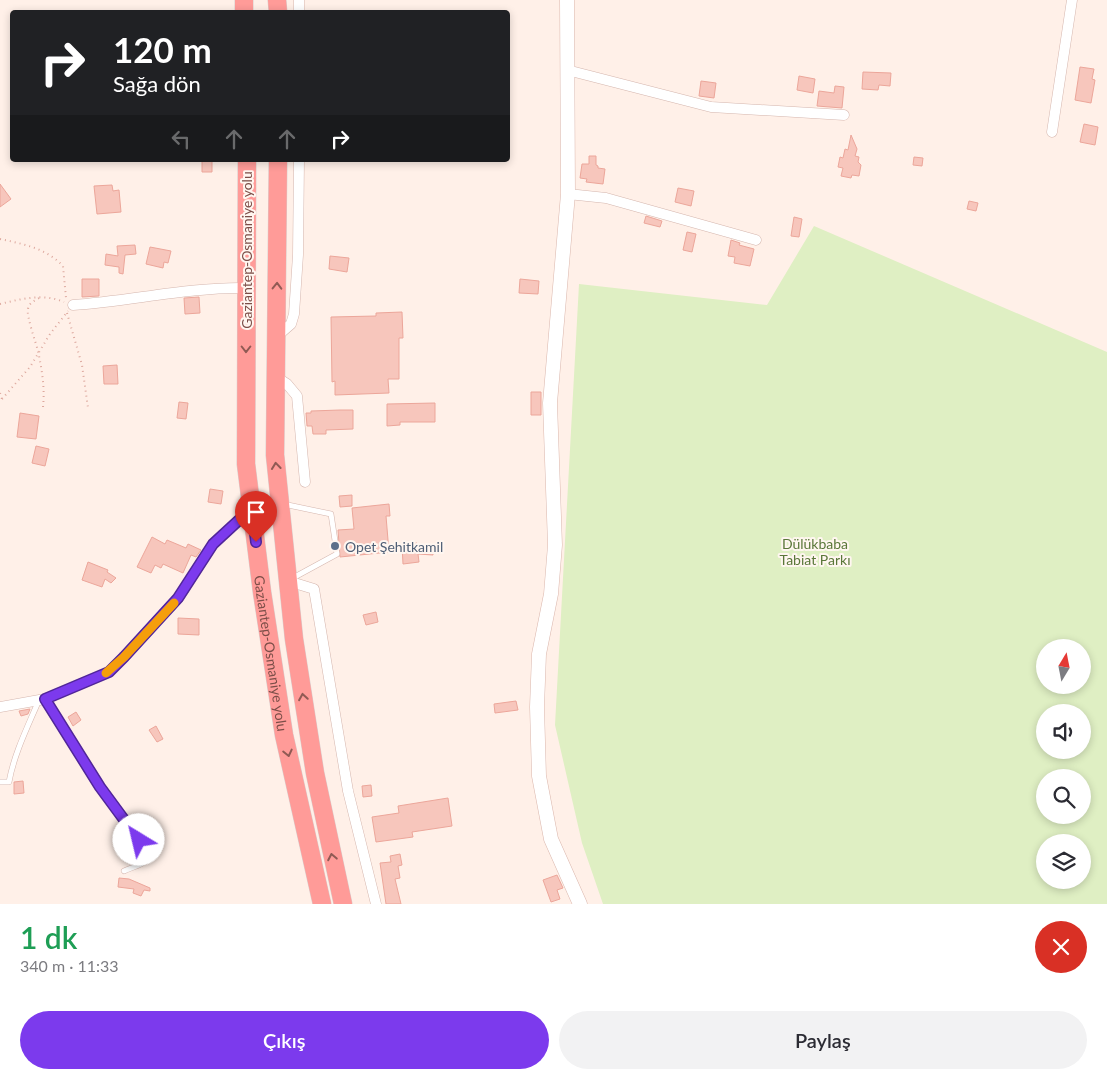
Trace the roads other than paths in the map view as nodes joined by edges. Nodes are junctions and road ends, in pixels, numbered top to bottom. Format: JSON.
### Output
{"nodes":[{"id":1,"x":567,"y":0,"type":"edge"},
{"id":2,"x":1072,"y":0,"type":"edge"},
{"id":3,"x":567,"y":70,"type":"junction"},
{"id":4,"x":844,"y":115,"type":"dead end"},
{"id":5,"x":1052,"y":132,"type":"dead end"},
{"id":6,"x":246,"y":162,"type":"edge"},
{"id":7,"x":278,"y":162,"type":"edge"},
{"id":8,"x":299,"y":162,"type":"edge"},
{"id":9,"x":568,"y":194,"type":"junction"},
{"id":10,"x":756,"y":240,"type":"dead end"},
{"id":11,"x":246,"y":288,"type":"junction"},
{"id":12,"x":70,"y":309,"type":"road end"},
{"id":13,"x":276,"y":337,"type":"junction"},
{"id":14,"x":276,"y":377,"type":"junction"},
{"id":15,"x":305,"y":482,"type":"dead end"},
{"id":16,"x":280,"y":503,"type":"junction"},
{"id":17,"x":252,"y":508,"type":"junction"},
{"id":18,"x":288,"y":581,"type":"junction"},
{"id":19,"x":42,"y":699,"type":"junction"},
{"id":20,"x":0,"y":707,"type":"edge"},
{"id":21,"x":0,"y":782,"type":"edge"},
{"id":22,"x":139,"y":840,"type":"joint"},
{"id":23,"x":124,"y":872,"type":"dead end"},
{"id":24,"x":342,"y":898,"type":"edge"},
{"id":25,"x":322,"y":904,"type":"edge"},
{"id":26,"x":376,"y":904,"type":"edge"},
{"id":27,"x":580,"y":904,"type":"edge"}],
"edges":[{"from":1,"to":3,"type":"street"},
{"from":2,"to":5,"type":"street"},
{"from":3,"to":4,"type":"street"},
{"from":3,"to":9,"type":"street"},
{"from":6,"to":11,"type":"highway","name":"Gaziantep-Osmaniye yolu"},
{"from":13,"to":7,"type":"highway","name":"Gaziantep-Osmaniye yolu","one_way":true},
{"from":8,"to":13,"type":"street"},
{"from":9,"to":10,"type":"street"},
{"from":9,"to":27,"type":"street"},
{"from":11,"to":12,"type":"street"},
{"from":11,"to":17,"type":"highway","name":"Gaziantep-Osmaniye yolu","one_way":true},
{"from":13,"to":14,"type":"highway","name":"Gaziantep-Osmaniye yolu"},
{"from":14,"to":15,"type":"street"},
{"from":16,"to":14,"type":"highway","name":"Gaziantep-Osmaniye yolu","one_way":true},
{"from":16,"to":18,"type":"highway","name":"Gaziantep-Osmaniye yolu"},
{"from":16,"to":18,"type":"lane"},
{"from":17,"to":19,"type":"street"},
{"from":17,"to":25,"type":"highway","name":"Gaziantep-Osmaniye yolu","one_way":true},
{"from":24,"to":18,"type":"highway","name":"Gaziantep-Osmaniye yolu","one_way":true},
{"from":18,"to":26,"type":"street"},
{"from":19,"to":20,"type":"street"},
{"from":19,"to":21,"type":"lane"},
{"from":19,"to":22,"type":"street"},
{"from":22,"to":23,"type":"lane"}]}
